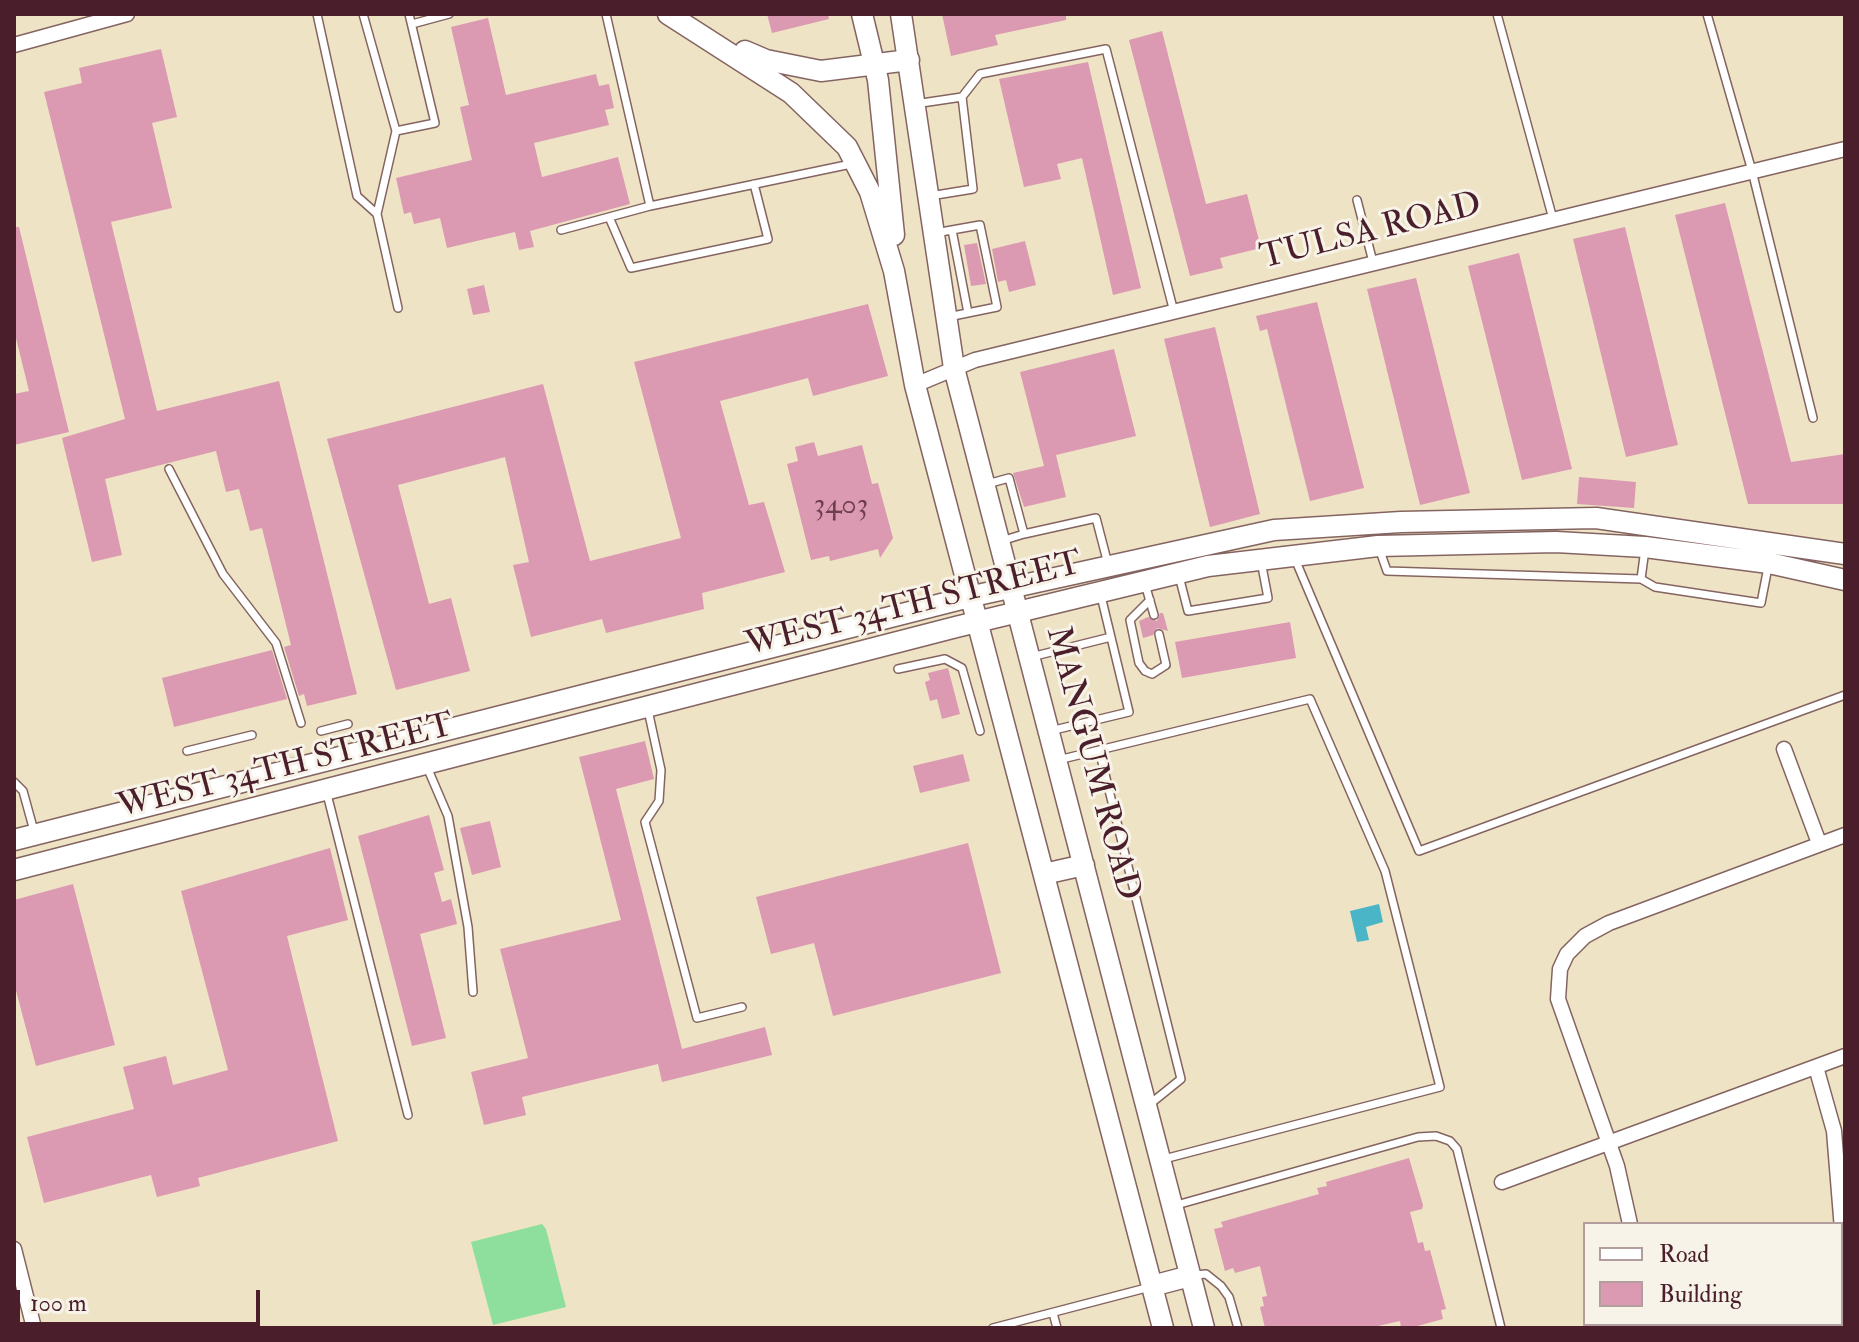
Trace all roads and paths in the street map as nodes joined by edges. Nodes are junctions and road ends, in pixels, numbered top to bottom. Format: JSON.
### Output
{"nodes":[{"id":1,"x":127,"y":14,"type":"edge"},
{"id":2,"x":317,"y":14,"type":"edge"},
{"id":3,"x":363,"y":14,"type":"edge"},
{"id":4,"x":409,"y":14,"type":"edge"},
{"id":5,"x":449,"y":14,"type":"edge"},
{"id":6,"x":606,"y":14,"type":"edge"},
{"id":7,"x":668,"y":14,"type":"edge"},
{"id":8,"x":862,"y":14,"type":"edge"},
{"id":9,"x":901,"y":14,"type":"edge"},
{"id":10,"x":1497,"y":14,"type":"edge"},
{"id":11,"x":1707,"y":14,"type":"edge"},
{"id":12,"x":412,"y":24,"type":"junction"},
{"id":13,"x":689,"y":26,"type":"junction"},
{"id":14,"x":14,"y":45,"type":"edge"},
{"id":15,"x":909,"y":60,"type":"junction"},
{"id":16,"x":872,"y":65,"type":"junction"},
{"id":17,"x":962,"y":97,"type":"junction"},
{"id":18,"x":915,"y":104,"type":"junction"},
{"id":19,"x":396,"y":131,"type":"junction"},
{"id":20,"x":1845,"y":149,"type":"edge"},
{"id":21,"x":857,"y":163,"type":"junction"},
{"id":22,"x":1752,"y":171,"type":"junction"},
{"id":23,"x":754,"y":184,"type":"junction"},
{"id":24,"x":927,"y":197,"type":"junction"},
{"id":25,"x":1357,"y":200,"type":"dead end"},
{"id":26,"x":650,"y":206,"type":"junction"},
{"id":27,"x":377,"y":214,"type":"junction"},
{"id":28,"x":609,"y":217,"type":"junction"},
{"id":29,"x":1553,"y":219,"type":"junction"},
{"id":30,"x":561,"y":230,"type":"dead end"},
{"id":31,"x":942,"y":232,"type":"junction"},
{"id":32,"x":1373,"y":262,"type":"junction"},
{"id":33,"x":894,"y":271,"type":"junction"},
{"id":34,"x":398,"y":308,"type":"dead end"},
{"id":35,"x":1174,"y":312,"type":"junction"},
{"id":36,"x":968,"y":313,"type":"junction"},
{"id":37,"x":946,"y":317,"type":"junction"},
{"id":38,"x":954,"y":368,"type":"junction"},
{"id":39,"x":915,"y":385,"type":"junction"},
{"id":40,"x":1813,"y":418,"type":"dead end"},
{"id":41,"x":169,"y":469,"type":"dead end"},
{"id":42,"x":987,"y":484,"type":"junction"},
{"id":43,"x":1274,"y":530,"type":"junction"},
{"id":44,"x":1024,"y":534,"type":"junction"},
{"id":45,"x":1001,"y":541,"type":"junction"},
{"id":46,"x":1378,"y":546,"type":"junction"},
{"id":47,"x":1645,"y":547,"type":"junction"},
{"id":48,"x":1845,"y":554,"type":"edge"},
{"id":49,"x":1277,"y":556,"type":"junction"},
{"id":50,"x":1769,"y":563,"type":"junction"},
{"id":51,"x":1108,"y":565,"type":"junction"},
{"id":52,"x":1178,"y":573,"type":"junction"},
{"id":53,"x":1641,"y":579,"type":"junction"},
{"id":54,"x":1845,"y":580,"type":"edge"},
{"id":55,"x":1012,"y":586,"type":"junction"},
{"id":56,"x":1147,"y":591,"type":"junction"},
{"id":57,"x":1100,"y":592,"type":"junction"},
{"id":58,"x":973,"y":596,"type":"junction"},
{"id":59,"x":1018,"y":612,"type":"junction"},
{"id":60,"x":1154,"y":615,"type":"dead end"},
{"id":61,"x":979,"y":621,"type":"junction"},
{"id":62,"x":1159,"y":634,"type":"dead end"},
{"id":63,"x":1111,"y":637,"type":"junction"},
{"id":64,"x":1029,"y":657,"type":"junction"},
{"id":65,"x":898,"y":669,"type":"dead end"},
{"id":66,"x":1845,"y":695,"type":"edge"},
{"id":67,"x":647,"y":707,"type":"junction"},
{"id":68,"x":301,"y":723,"type":"dead end"},
{"id":69,"x":348,"y":724,"type":"dead end"},
{"id":70,"x":321,"y":731,"type":"dead end"},
{"id":71,"x":980,"y":731,"type":"dead end"},
{"id":72,"x":1048,"y":731,"type":"junction"},
{"id":73,"x":252,"y":735,"type":"dead end"},
{"id":74,"x":1784,"y":749,"type":"dead end"},
{"id":75,"x":1099,"y":750,"type":"junction"},
{"id":76,"x":187,"y":751,"type":"dead end"},
{"id":77,"x":1056,"y":761,"type":"junction"},
{"id":78,"x":320,"y":763,"type":"junction"},
{"id":79,"x":426,"y":765,"type":"junction"},
{"id":80,"x":14,"y":782,"type":"edge"},
{"id":81,"x":326,"y":792,"type":"junction"},
{"id":82,"x":35,"y":835,"type":"junction"},
{"id":83,"x":1845,"y":835,"type":"edge"},
{"id":84,"x":14,"y":840,"type":"edge"},
{"id":85,"x":1819,"y":843,"type":"junction"},
{"id":86,"x":1084,"y":865,"type":"junction"},
{"id":87,"x":14,"y":870,"type":"edge"},
{"id":88,"x":1044,"y":874,"type":"junction"},
{"id":89,"x":473,"y":992,"type":"dead end"},
{"id":90,"x":742,"y":1007,"type":"dead end"},
{"id":91,"x":1845,"y":1056,"type":"edge"},
{"id":92,"x":1816,"y":1067,"type":"junction"},
{"id":93,"x":1147,"y":1107,"type":"junction"},
{"id":94,"x":408,"y":1115,"type":"dead end"},
{"id":95,"x":1609,"y":1144,"type":"junction"},
{"id":96,"x":1161,"y":1160,"type":"junction"},
{"id":97,"x":1502,"y":1182,"type":"dead end"},
{"id":98,"x":1172,"y":1206,"type":"junction"},
{"id":99,"x":1630,"y":1222,"type":"edge"},
{"id":100,"x":1841,"y":1222,"type":"edge"},
{"id":101,"x":1843,"y":1241,"type":"edge"},
{"id":102,"x":14,"y":1249,"type":"edge"},
{"id":103,"x":1845,"y":1266,"type":"edge"},
{"id":104,"x":1190,"y":1276,"type":"junction"},
{"id":105,"x":1152,"y":1286,"type":"junction"},
{"id":106,"x":1053,"y":1313,"type":"junction"},
{"id":107,"x":34,"y":1328,"type":"edge"},
{"id":108,"x":993,"y":1328,"type":"edge"},
{"id":109,"x":1057,"y":1328,"type":"edge"},
{"id":110,"x":1163,"y":1328,"type":"edge"},
{"id":111,"x":1204,"y":1328,"type":"edge"},
{"id":112,"x":1238,"y":1328,"type":"edge"},
{"id":113,"x":1501,"y":1328,"type":"edge"}],
"edges":[{"from":1,"to":14,"type":"street"},
{"from":2,"to":27,"type":"lane"},
{"from":3,"to":19,"type":"lane"},
{"from":4,"to":12,"type":"lane"},
{"from":5,"to":12,"type":"lane"},
{"from":6,"to":26,"type":"lane"},
{"from":7,"to":13,"type":"main road"},
{"from":8,"to":16,"type":"main road"},
{"from":9,"to":15,"type":"main road","name":"MANGUM ROAD"},
{"from":10,"to":29,"type":"lane"},
{"from":11,"to":22,"type":"lane"},
{"from":12,"to":19,"type":"lane"},
{"from":13,"to":16,"type":"main road"},
{"from":13,"to":21,"type":"main road"},
{"from":15,"to":16,"type":"main road"},
{"from":15,"to":18,"type":"main road","name":"MANGUM ROAD"},
{"from":16,"to":33,"type":"main road"},
{"from":17,"to":18,"type":"lane"},
{"from":17,"to":24,"type":"lane"},
{"from":17,"to":35,"type":"lane"},
{"from":18,"to":24,"type":"main road","name":"MANGUM ROAD"},
{"from":19,"to":27,"type":"lane"},
{"from":20,"to":22,"type":"street","name":"TULSA ROAD"},
{"from":21,"to":23,"type":"lane"},
{"from":21,"to":33,"type":"main road"},
{"from":22,"to":29,"type":"street","name":"TULSA ROAD"},
{"from":22,"to":40,"type":"lane"},
{"from":23,"to":26,"type":"lane"},
{"from":23,"to":28,"type":"lane"},
{"from":24,"to":31,"type":"main road","name":"MANGUM ROAD"},
{"from":25,"to":32,"type":"lane"},
{"from":26,"to":28,"type":"lane"},
{"from":27,"to":34,"type":"lane"},
{"from":28,"to":30,"type":"lane"},
{"from":29,"to":32,"type":"street","name":"TULSA ROAD"},
{"from":31,"to":36,"type":"lane"},
{"from":31,"to":36,"type":"lane"},
{"from":31,"to":37,"type":"main road","name":"MANGUM ROAD"},
{"from":32,"to":35,"type":"street","name":"TULSA ROAD"},
{"from":33,"to":39,"type":"main road"},
{"from":35,"to":38,"type":"street","name":"TULSA ROAD"},
{"from":36,"to":37,"type":"lane"},
{"from":37,"to":38,"type":"main road","name":"MANGUM ROAD"},
{"from":38,"to":39,"type":"street","name":"TULSA ROAD"},
{"from":38,"to":42,"type":"main road","name":"MANGUM ROAD"},
{"from":39,"to":58,"type":"main road"},
{"from":41,"to":68,"type":"lane"},
{"from":42,"to":44,"type":"lane"},
{"from":42,"to":45,"type":"main road","name":"MANGUM ROAD"},
{"from":43,"to":48,"type":"main road","name":"WEST 34TH STREET"},
{"from":43,"to":49,"type":"main road"},
{"from":43,"to":51,"type":"main road","name":"WEST 34TH STREET"},
{"from":44,"to":45,"type":"lane"},
{"from":44,"to":51,"type":"lane"},
{"from":45,"to":55,"type":"main road","name":"MANGUM ROAD"},
{"from":46,"to":47,"type":"main road","name":"WEST 34TH STREET"},
{"from":46,"to":49,"type":"main road","name":"WEST 34TH STREET"},
{"from":46,"to":53,"type":"lane"},
{"from":47,"to":50,"type":"main road","name":"WEST 34TH STREET"},
{"from":47,"to":53,"type":"lane"},
{"from":49,"to":52,"type":"main road","name":"WEST 34TH STREET"},
{"from":49,"to":52,"type":"lane"},
{"from":49,"to":66,"type":"lane"},
{"from":50,"to":53,"type":"lane"},
{"from":50,"to":54,"type":"main road","name":"WEST 34TH STREET"},
{"from":51,"to":55,"type":"main road","name":"WEST 34TH STREET"},
{"from":52,"to":56,"type":"main road","name":"WEST 34TH STREET"},
{"from":55,"to":58,"type":"main road","name":"WEST 34TH STREET"},
{"from":55,"to":59,"type":"main road","name":"MANGUM ROAD"},
{"from":56,"to":57,"type":"main road","name":"WEST 34TH STREET"},
{"from":56,"to":60,"type":"lane"},
{"from":56,"to":62,"type":"lane"},
{"from":57,"to":59,"type":"main road","name":"WEST 34TH STREET"},
{"from":57,"to":63,"type":"lane"},
{"from":58,"to":61,"type":"main road"},
{"from":58,"to":78,"type":"main road","name":"WEST 34TH STREET"},
{"from":59,"to":61,"type":"main road","name":"WEST 34TH STREET"},
{"from":59,"to":64,"type":"main road","name":"MANGUM ROAD"},
{"from":61,"to":67,"type":"main road","name":"WEST 34TH STREET"},
{"from":61,"to":88,"type":"main road"},
{"from":63,"to":64,"type":"lane"},
{"from":63,"to":72,"type":"lane"},
{"from":64,"to":72,"type":"main road","name":"MANGUM ROAD"},
{"from":65,"to":71,"type":"lane"},
{"from":67,"to":79,"type":"main road","name":"WEST 34TH STREET"},
{"from":67,"to":90,"type":"lane"},
{"from":69,"to":70,"type":"lane"},
{"from":72,"to":77,"type":"main road","name":"MANGUM ROAD"},
{"from":73,"to":76,"type":"lane"},
{"from":74,"to":85,"type":"street"},
{"from":75,"to":77,"type":"lane"},
{"from":75,"to":93,"type":"lane"},
{"from":75,"to":96,"type":"lane"},
{"from":77,"to":86,"type":"main road","name":"MANGUM ROAD"},
{"from":78,"to":81,"type":"main road"},
{"from":78,"to":82,"type":"main road","name":"WEST 34TH STREET"},
{"from":79,"to":81,"type":"main road","name":"WEST 34TH STREET"},
{"from":79,"to":89,"type":"lane"},
{"from":80,"to":82,"type":"lane"},
{"from":81,"to":87,"type":"main road","name":"WEST 34TH STREET"},
{"from":81,"to":94,"type":"lane"},
{"from":82,"to":84,"type":"main road","name":"WEST 34TH STREET"},
{"from":83,"to":85,"type":"street"},
{"from":85,"to":95,"type":"street"},
{"from":86,"to":88,"type":"main road"},
{"from":86,"to":93,"type":"main road","name":"MANGUM ROAD"},
{"from":88,"to":105,"type":"main road"},
{"from":91,"to":92,"type":"street"},
{"from":92,"to":95,"type":"street"},
{"from":92,"to":100,"type":"street"},
{"from":93,"to":96,"type":"main road","name":"MANGUM ROAD"},
{"from":95,"to":97,"type":"street"},
{"from":95,"to":99,"type":"street"},
{"from":96,"to":98,"type":"main road","name":"MANGUM ROAD"},
{"from":98,"to":104,"type":"main road","name":"MANGUM ROAD"},
{"from":98,"to":113,"type":"lane"},
{"from":101,"to":103,"type":"street"},
{"from":102,"to":107,"type":"street"},
{"from":104,"to":105,"type":"main road"},
{"from":104,"to":111,"type":"main road","name":"MANGUM ROAD"},
{"from":104,"to":112,"type":"lane"},
{"from":105,"to":106,"type":"lane"},
{"from":105,"to":110,"type":"main road"},
{"from":106,"to":108,"type":"lane"},
{"from":106,"to":109,"type":"lane"}]}
